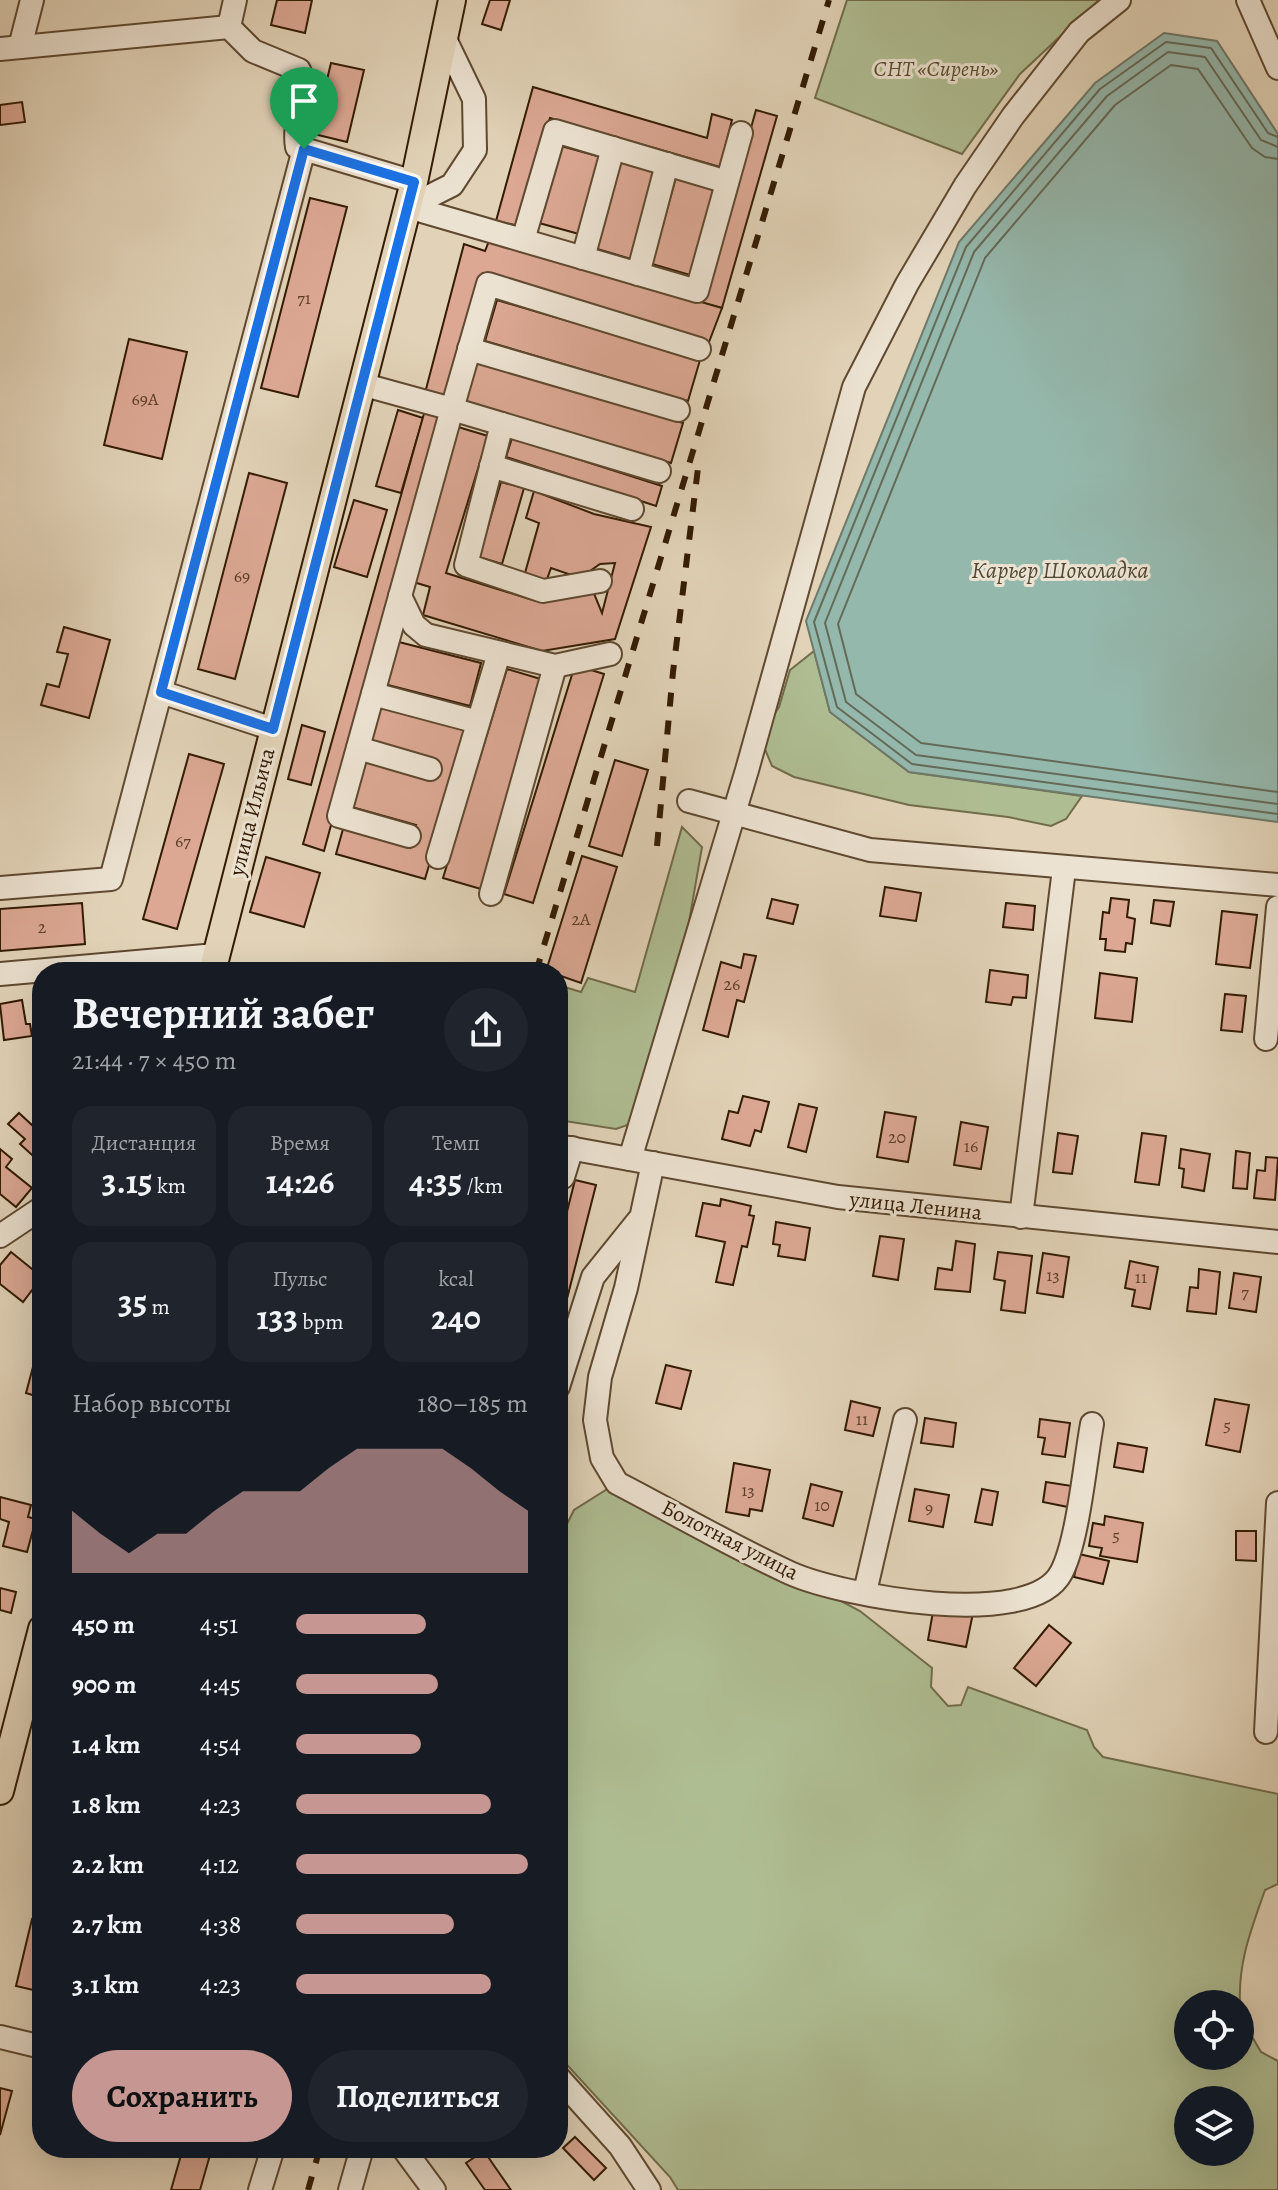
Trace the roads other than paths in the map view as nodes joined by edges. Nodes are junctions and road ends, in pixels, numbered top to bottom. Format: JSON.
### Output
{"nodes":[{"id":1,"x":32,"y":0,"type":"edge"},
{"id":2,"x":235,"y":0,"type":"edge"},
{"id":3,"x":452,"y":0,"type":"edge"},
{"id":4,"x":1119,"y":0,"type":"edge"},
{"id":5,"x":1248,"y":0,"type":"edge"},
{"id":6,"x":229,"y":27,"type":"junction"},
{"id":7,"x":444,"y":37,"type":"junction"},
{"id":8,"x":10,"y":48,"type":"edge"},
{"id":9,"x":1278,"y":68,"type":"edge"},
{"id":10,"x":741,"y":133,"type":"dead end"},
{"id":11,"x":613,"y":148,"type":"junction"},
{"id":12,"x":310,"y":151,"type":"junction"},
{"id":13,"x":667,"y":164,"type":"junction"},
{"id":14,"x":727,"y":182,"type":"junction"},
{"id":15,"x":411,"y":194,"type":"junction"},
{"id":16,"x":523,"y":240,"type":"junction"},
{"id":17,"x":583,"y":258,"type":"junction"},
{"id":18,"x":638,"y":274,"type":"junction"},
{"id":19,"x":469,"y":349,"type":"junction"},
{"id":20,"x":699,"y":349,"type":"dead end"},
{"id":21,"x":361,"y":384,"type":"junction"},
{"id":22,"x":452,"y":409,"type":"junction"},
{"id":23,"x":678,"y":410,"type":"dead end"},
{"id":24,"x":502,"y":424,"type":"junction"},
{"id":25,"x":491,"y":466,"type":"junction"},
{"id":26,"x":659,"y":471,"type":"dead end"},
{"id":27,"x":632,"y":509,"type":"dead end"},
{"id":28,"x":600,"y":581,"type":"dead end"},
{"id":29,"x":400,"y":596,"type":"junction"},
{"id":30,"x":499,"y":653,"type":"junction"},
{"id":31,"x":610,"y":654,"type":"dead end"},
{"id":32,"x":555,"y":666,"type":"junction"},
{"id":33,"x":161,"y":692,"type":"junction"},
{"id":34,"x":373,"y":694,"type":"junction"},
{"id":35,"x":478,"y":722,"type":"junction"},
{"id":36,"x":273,"y":729,"type":"junction"},
{"id":37,"x":358,"y":748,"type":"junction"},
{"id":38,"x":430,"y":769,"type":"dead end"},
{"id":39,"x":689,"y":801,"type":"dead end"},
{"id":40,"x":732,"y":815,"type":"junction"},
{"id":41,"x":409,"y":836,"type":"dead end"},
{"id":42,"x":438,"y":857,"type":"dead end"},
{"id":43,"x":1064,"y":869,"type":"junction"},
{"id":44,"x":1278,"y":885,"type":"edge"},
{"id":45,"x":0,"y":888,"type":"edge"},
{"id":46,"x":491,"y":894,"type":"dead end"},
{"id":47,"x":1278,"y":907,"type":"edge"},
{"id":48,"x":215,"y":962,"type":"edge"},
{"id":49,"x":32,"y":973,"type":"edge"},
{"id":50,"x":0,"y":974,"type":"edge"},
{"id":51,"x":1266,"y":1039,"type":"dead end"},
{"id":52,"x":568,"y":1148,"type":"edge"},
{"id":53,"x":642,"y":1161,"type":"junction"},
{"id":54,"x":32,"y":1215,"type":"edge"},
{"id":55,"x":641,"y":1217,"type":"junction"},
{"id":56,"x":1021,"y":1217,"type":"junction"},
{"id":57,"x":0,"y":1236,"type":"edge"},
{"id":58,"x":1278,"y":1242,"type":"edge"},
{"id":59,"x":568,"y":1356,"type":"edge"},
{"id":60,"x":905,"y":1420,"type":"dead end"},
{"id":61,"x":1092,"y":1424,"type":"dead end"},
{"id":62,"x":1278,"y":1503,"type":"edge"},
{"id":63,"x":865,"y":1592,"type":"junction"},
{"id":64,"x":32,"y":1668,"type":"edge"},
{"id":65,"x":1266,"y":1732,"type":"dead end"},
{"id":66,"x":0,"y":1791,"type":"edge"},
{"id":67,"x":0,"y":2037,"type":"edge"},
{"id":68,"x":32,"y":2045,"type":"edge"},
{"id":69,"x":568,"y":2088,"type":"edge"},
{"id":70,"x":270,"y":2158,"type":"edge"},
{"id":71,"x":359,"y":2158,"type":"edge"},
{"id":72,"x":410,"y":2158,"type":"edge"},
{"id":73,"x":260,"y":2190,"type":"edge"},
{"id":74,"x":350,"y":2190,"type":"edge"},
{"id":75,"x":434,"y":2190,"type":"edge"},
{"id":76,"x":649,"y":2190,"type":"edge"}],
"edges":[{"from":1,"to":8,"type":"street"},
{"from":2,"to":6,"type":"street"},
{"from":3,"to":7,"type":"main road","name":"улица Ильича"},
{"from":4,"to":40,"type":"street","name":"Болотная улица"},
{"from":5,"to":9,"type":"street"},
{"from":6,"to":8,"type":"street"},
{"from":6,"to":12,"type":"street"},
{"from":7,"to":15,"type":"main road","name":"улица Ильича"},
{"from":7,"to":15,"type":"street"},
{"from":10,"to":14,"type":"street"},
{"from":11,"to":13,"type":"street"},
{"from":11,"to":16,"type":"street"},
{"from":11,"to":17,"type":"street"},
{"from":12,"to":15,"type":"street"},
{"from":12,"to":33,"type":"street"},
{"from":13,"to":14,"type":"street"},
{"from":13,"to":18,"type":"street"},
{"from":14,"to":18,"type":"street"},
{"from":15,"to":16,"type":"street"},
{"from":15,"to":21,"type":"main road","name":"улица Ильича"},
{"from":16,"to":17,"type":"street"},
{"from":17,"to":18,"type":"street"},
{"from":19,"to":20,"type":"street"},
{"from":19,"to":22,"type":"street"},
{"from":19,"to":23,"type":"street"},
{"from":21,"to":22,"type":"street"},
{"from":21,"to":36,"type":"main road","name":"улица Ильича"},
{"from":22,"to":24,"type":"street"},
{"from":22,"to":29,"type":"street"},
{"from":24,"to":25,"type":"street"},
{"from":24,"to":26,"type":"street"},
{"from":25,"to":27,"type":"street"},
{"from":25,"to":28,"type":"street"},
{"from":29,"to":30,"type":"street"},
{"from":29,"to":34,"type":"street"},
{"from":30,"to":32,"type":"street"},
{"from":30,"to":35,"type":"street"},
{"from":31,"to":32,"type":"street"},
{"from":32,"to":46,"type":"street"},
{"from":33,"to":36,"type":"street"},
{"from":33,"to":45,"type":"street"},
{"from":34,"to":35,"type":"street"},
{"from":34,"to":37,"type":"street"},
{"from":35,"to":42,"type":"street"},
{"from":36,"to":48,"type":"main road","name":"улица Ильича"},
{"from":37,"to":38,"type":"street"},
{"from":37,"to":41,"type":"street"},
{"from":39,"to":40,"type":"street"},
{"from":40,"to":43,"type":"street"},
{"from":40,"to":53,"type":"street","name":"Болотная улица"},
{"from":43,"to":44,"type":"street"},
{"from":43,"to":56,"type":"street"},
{"from":47,"to":51,"type":"street"},
{"from":49,"to":50,"type":"street"},
{"from":52,"to":53,"type":"street","name":"улица Ленина"},
{"from":53,"to":55,"type":"street","name":"Болотная улица"},
{"from":53,"to":56,"type":"street","name":"улица Ленина"},
{"from":54,"to":57,"type":"street"},
{"from":55,"to":59,"type":"street"},
{"from":55,"to":63,"type":"street","name":"Болотная улица"},
{"from":56,"to":58,"type":"street","name":"улица Ленина"},
{"from":60,"to":63,"type":"street"},
{"from":61,"to":63,"type":"street","name":"Болотная улица"},
{"from":62,"to":65,"type":"street"},
{"from":64,"to":66,"type":"main road"},
{"from":67,"to":68,"type":"street"},
{"from":69,"to":76,"type":"street"},
{"from":70,"to":73,"type":"street"},
{"from":71,"to":74,"type":"street"},
{"from":72,"to":75,"type":"street"}]}
